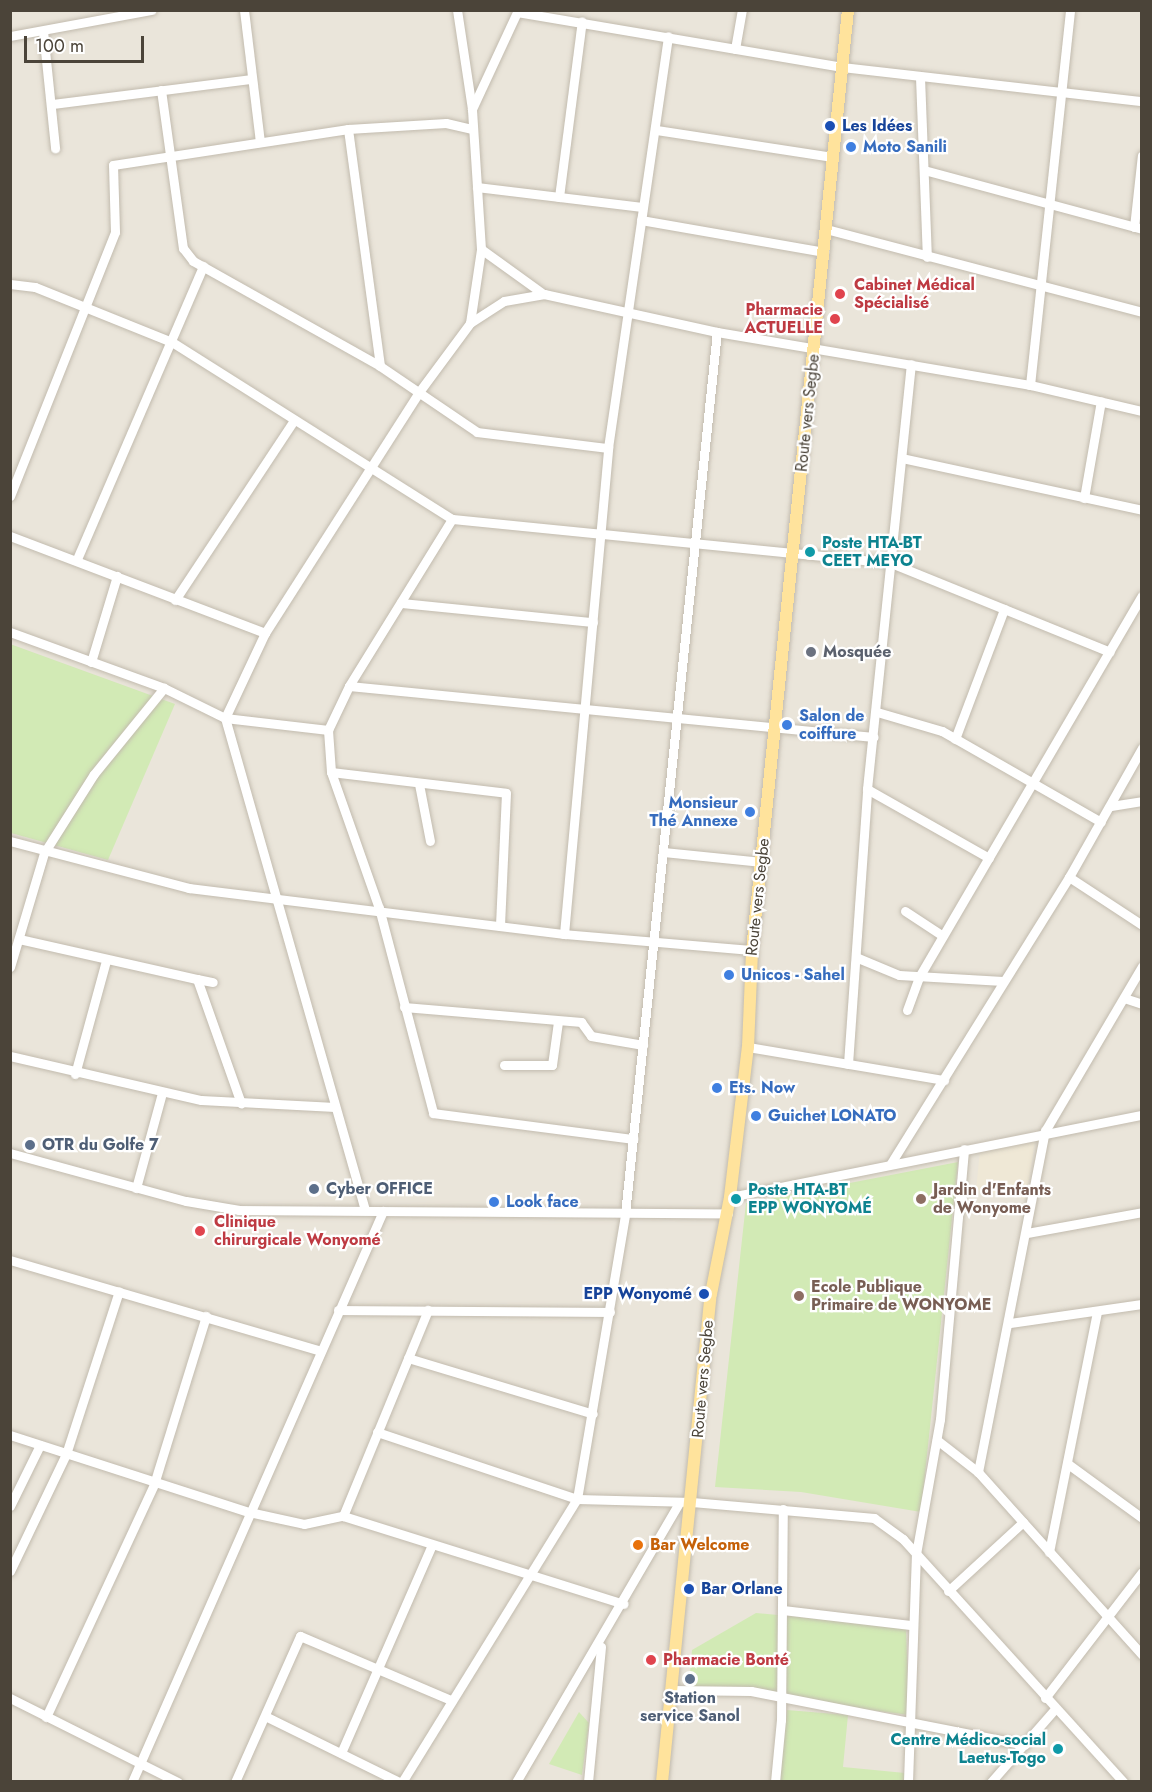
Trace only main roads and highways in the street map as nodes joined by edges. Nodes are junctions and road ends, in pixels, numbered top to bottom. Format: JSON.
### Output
{"nodes":[{"id":1,"x":848,"y":10,"type":"edge"},
{"id":2,"x":662,"y":1782,"type":"edge"}],
"edges":[{"from":1,"to":2,"type":"main road","name":"Route vers Segbe"}]}
